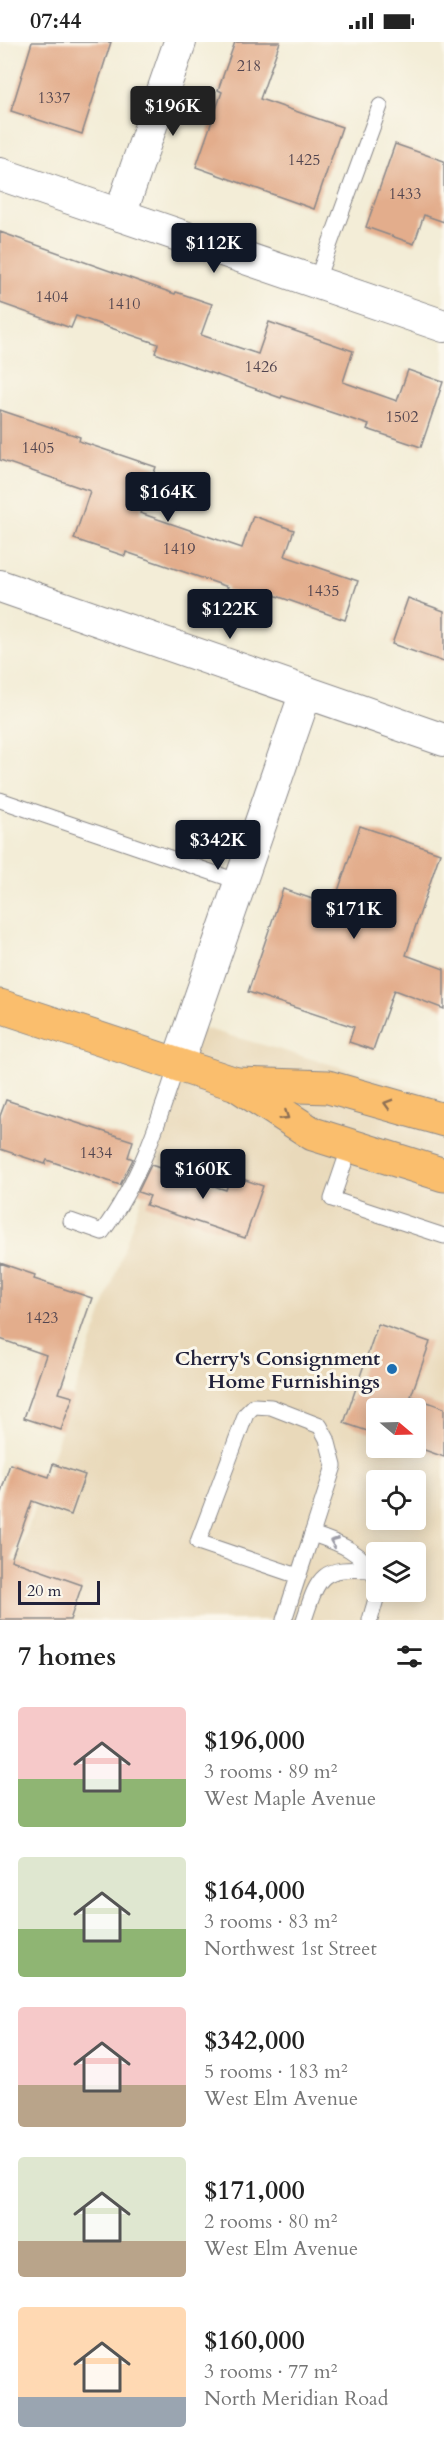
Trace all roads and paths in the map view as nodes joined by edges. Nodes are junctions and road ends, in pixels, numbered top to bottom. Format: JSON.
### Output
{"nodes":[{"id":1,"x":180,"y":42,"type":"edge"},
{"id":2,"x":380,"y":106,"type":"dead end"},
{"id":3,"x":0,"y":174,"type":"edge"},
{"id":4,"x":120,"y":215,"type":"junction"},
{"id":5,"x":316,"y":282,"type":"junction"},
{"id":6,"x":444,"y":326,"type":"edge"},
{"id":7,"x":0,"y":586,"type":"edge"},
{"id":8,"x":306,"y":692,"type":"junction"},
{"id":9,"x":444,"y":740,"type":"edge"},
{"id":10,"x":0,"y":800,"type":"edge"},
{"id":11,"x":240,"y":882,"type":"junction"},
{"id":12,"x":0,"y":1006,"type":"edge"},
{"id":13,"x":177,"y":1065,"type":"junction"},
{"id":14,"x":236,"y":1084,"type":"junction"},
{"id":15,"x":444,"y":1120,"type":"edge"},
{"id":16,"x":350,"y":1146,"type":"junction"},
{"id":17,"x":444,"y":1176,"type":"edge"},
{"id":18,"x":71,"y":1221,"type":"dead end"},
{"id":19,"x":444,"y":1236,"type":"edge"},
{"id":20,"x":312,"y":1534,"type":"junction"},
{"id":21,"x":366,"y":1565,"type":"edge"},
{"id":22,"x":366,"y":1573,"type":"edge"},
{"id":23,"x":298,"y":1576,"type":"junction"},
{"id":24,"x":375,"y":1602,"type":"edge"},
{"id":25,"x":284,"y":1620,"type":"edge"},
{"id":26,"x":304,"y":1620,"type":"edge"},
{"id":27,"x":370,"y":1620,"type":"edge"}],
"edges":[{"from":1,"to":4,"type":"street"},
{"from":2,"to":5,"type":"lane"},
{"from":3,"to":4,"type":"street"},
{"from":4,"to":5,"type":"street"},
{"from":5,"to":6,"type":"street"},
{"from":7,"to":8,"type":"street"},
{"from":8,"to":9,"type":"street"},
{"from":8,"to":11,"type":"street"},
{"from":10,"to":11,"type":"lane"},
{"from":11,"to":13,"type":"street"},
{"from":12,"to":13,"type":"main road"},
{"from":13,"to":14,"type":"main road"},
{"from":13,"to":18,"type":"lane"},
{"from":15,"to":14,"type":"main road","one_way":true},
{"from":14,"to":16,"type":"main road","one_way":true},
{"from":16,"to":17,"type":"main road"},
{"from":16,"to":19,"type":"lane"},
{"from":21,"to":20,"type":"lane","one_way":true},
{"from":20,"to":23,"type":"lane"},
{"from":20,"to":23,"type":"lane"},
{"from":22,"to":26,"type":"lane"},
{"from":23,"to":25,"type":"lane"},
{"from":24,"to":27,"type":"lane"}]}
